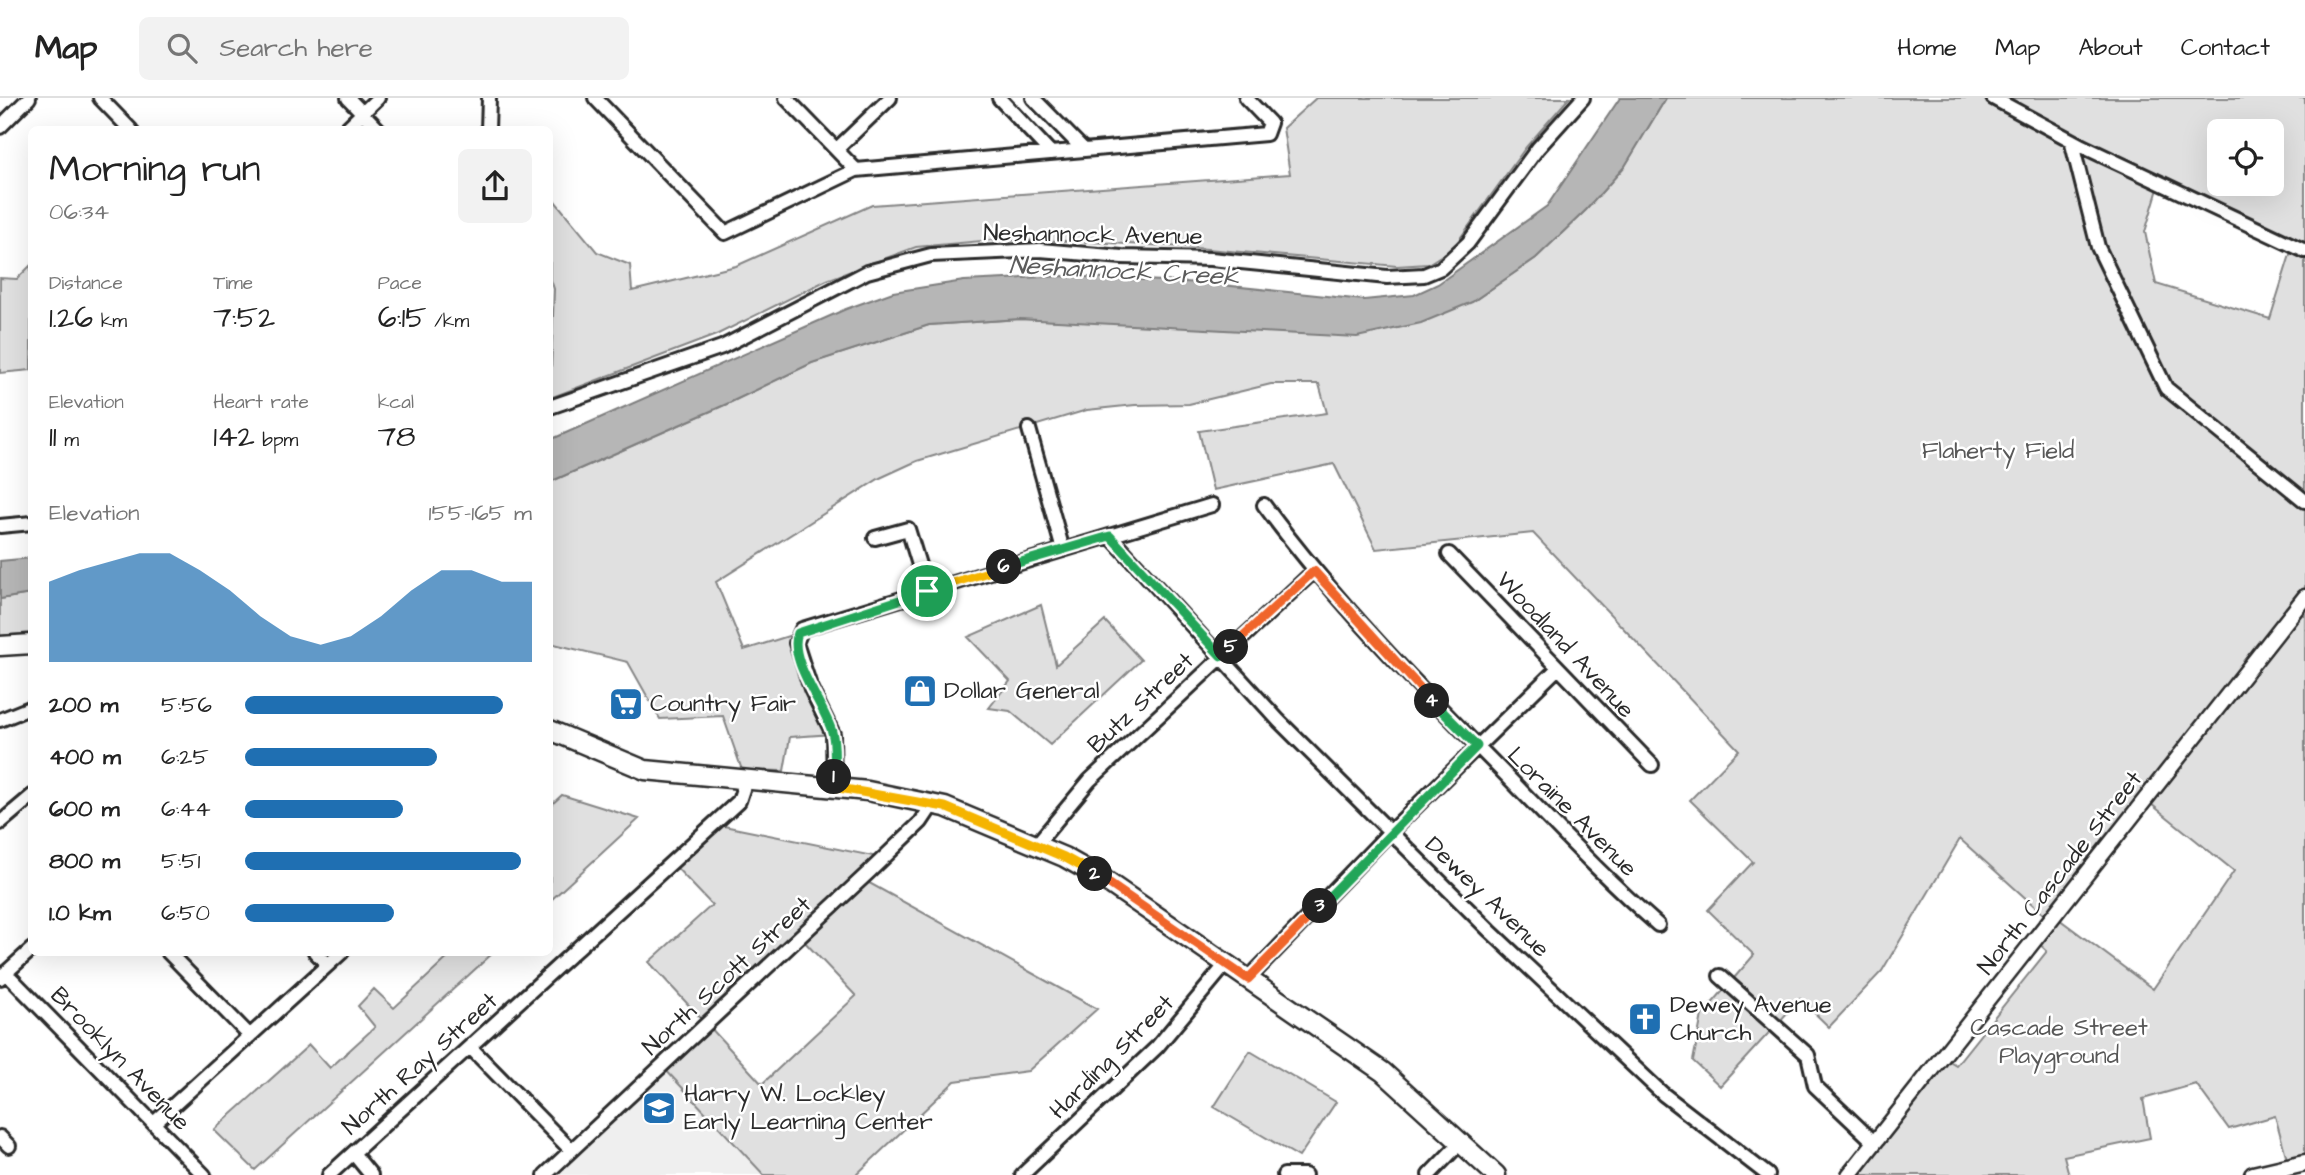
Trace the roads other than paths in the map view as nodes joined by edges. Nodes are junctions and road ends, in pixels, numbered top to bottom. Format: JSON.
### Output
{"nodes":[{"id":1,"x":29,"y":98,"type":"edge"},
{"id":2,"x":100,"y":98,"type":"edge"},
{"id":3,"x":348,"y":98,"type":"edge"},
{"id":4,"x":378,"y":98,"type":"edge"},
{"id":5,"x":489,"y":98,"type":"edge"},
{"id":6,"x":595,"y":98,"type":"edge"},
{"id":7,"x":786,"y":98,"type":"edge"},
{"id":8,"x":890,"y":98,"type":"edge"},
{"id":9,"x":999,"y":98,"type":"edge"},
{"id":10,"x":1032,"y":98,"type":"edge"},
{"id":11,"x":1246,"y":98,"type":"edge"},
{"id":12,"x":1583,"y":98,"type":"edge"},
{"id":13,"x":1993,"y":98,"type":"edge"},
{"id":14,"x":363,"y":113,"type":"junction"},
{"id":15,"x":127,"y":126,"type":"edge"},
{"id":16,"x":349,"y":126,"type":"edge"},
{"id":17,"x":375,"y":126,"type":"edge"},
{"id":18,"x":488,"y":126,"type":"edge"},
{"id":19,"x":0,"y":127,"type":"edge"},
{"id":20,"x":2071,"y":140,"type":"junction"},
{"id":21,"x":837,"y":149,"type":"junction"},
{"id":22,"x":1084,"y":150,"type":"junction"},
{"id":23,"x":1050,"y":152,"type":"junction"},
{"id":24,"x":856,"y":170,"type":"junction"},
{"id":25,"x":2305,"y":251,"type":"edge"},
{"id":26,"x":553,"y":406,"type":"edge"},
{"id":27,"x":1029,"y":429,"type":"dead end"},
{"id":28,"x":2305,"y":501,"type":"edge"},
{"id":29,"x":1212,"y":505,"type":"dead end"},
{"id":30,"x":1264,"y":505,"type":"dead end"},
{"id":31,"x":28,"y":523,"type":"edge"},
{"id":32,"x":0,"y":526,"type":"edge"},
{"id":33,"x":1110,"y":536,"type":"junction"},
{"id":34,"x":875,"y":538,"type":"dead end"},
{"id":35,"x":1063,"y":550,"type":"junction"},
{"id":36,"x":1449,"y":554,"type":"dead end"},
{"id":37,"x":1314,"y":571,"type":"junction"},
{"id":38,"x":927,"y":591,"type":"junction"},
{"id":39,"x":2305,"y":597,"type":"edge"},
{"id":40,"x":28,"y":644,"type":"edge"},
{"id":41,"x":0,"y":646,"type":"edge"},
{"id":42,"x":1221,"y":656,"type":"junction"},
{"id":43,"x":1558,"y":668,"type":"junction"},
{"id":44,"x":28,"y":710,"type":"edge"},
{"id":45,"x":0,"y":720,"type":"edge"},
{"id":46,"x":553,"y":731,"type":"edge"},
{"id":47,"x":1477,"y":746,"type":"junction"},
{"id":48,"x":1652,"y":765,"type":"dead end"},
{"id":49,"x":746,"y":780,"type":"junction"},
{"id":50,"x":834,"y":787,"type":"junction"},
{"id":51,"x":28,"y":799,"type":"edge"},
{"id":52,"x":933,"y":804,"type":"junction"},
{"id":53,"x":0,"y":823,"type":"edge"},
{"id":54,"x":1390,"y":832,"type":"junction"},
{"id":55,"x":1036,"y":845,"type":"junction"},
{"id":56,"x":1658,"y":925,"type":"dead end"},
{"id":57,"x":28,"y":953,"type":"edge"},
{"id":58,"x":172,"y":956,"type":"edge"},
{"id":59,"x":319,"y":956,"type":"edge"},
{"id":60,"x":338,"y":956,"type":"edge"},
{"id":61,"x":1226,"y":964,"type":"junction"},
{"id":62,"x":328,"y":965,"type":"junction"},
{"id":63,"x":3,"y":976,"type":"edge"},
{"id":64,"x":1720,"y":976,"type":"dead end"},
{"id":65,"x":1248,"y":979,"type":"junction"},
{"id":66,"x":250,"y":1036,"type":"junction"},
{"id":67,"x":470,"y":1047,"type":"junction"},
{"id":68,"x":154,"y":1123,"type":"junction"},
{"id":69,"x":1461,"y":1142,"type":"junction"},
{"id":70,"x":1874,"y":1142,"type":"junction"},
{"id":71,"x":571,"y":1150,"type":"junction"},
{"id":72,"x":352,"y":1153,"type":"junction"},
{"id":73,"x":2305,"y":1163,"type":"edge"},
{"id":74,"x":1025,"y":1174,"type":"edge"},
{"id":75,"x":204,"y":1175,"type":"edge"},
{"id":76,"x":329,"y":1175,"type":"edge"},
{"id":77,"x":371,"y":1175,"type":"edge"},
{"id":78,"x":545,"y":1175,"type":"edge"},
{"id":79,"x":1284,"y":1175,"type":"edge"},
{"id":80,"x":1305,"y":1175,"type":"edge"},
{"id":81,"x":1429,"y":1175,"type":"edge"},
{"id":82,"x":1496,"y":1175,"type":"edge"},
{"id":83,"x":1768,"y":1175,"type":"edge"},
{"id":84,"x":1849,"y":1175,"type":"edge"},
{"id":85,"x":2253,"y":1175,"type":"edge"}],
"edges":[{"from":1,"to":19,"type":"street"},
{"from":2,"to":15,"type":"street"},
{"from":3,"to":14,"type":"street"},
{"from":4,"to":14,"type":"street"},
{"from":5,"to":18,"type":"street"},
{"from":6,"to":24,"type":"street"},
{"from":7,"to":21,"type":"street"},
{"from":8,"to":21,"type":"street"},
{"from":9,"to":23,"type":"street"},
{"from":10,"to":22,"type":"street"},
{"from":11,"to":22,"type":"street"},
{"from":12,"to":26,"type":"street","name":"Neshannock Avenue"},
{"from":13,"to":20,"type":"street"},
{"from":14,"to":16,"type":"street"},
{"from":14,"to":17,"type":"street"},
{"from":20,"to":25,"type":"street"},
{"from":20,"to":28,"type":"street"},
{"from":21,"to":24,"type":"street"},
{"from":22,"to":23,"type":"street"},
{"from":23,"to":24,"type":"street"},
{"from":27,"to":35,"type":"street"},
{"from":29,"to":33,"type":"street"},
{"from":30,"to":37,"type":"street","name":"Loraine Avenue"},
{"from":31,"to":32,"type":"street"},
{"from":33,"to":35,"type":"street"},
{"from":33,"to":42,"type":"street","name":"Dewey Avenue"},
{"from":34,"to":38,"type":"street"},
{"from":35,"to":38,"type":"street"},
{"from":36,"to":43,"type":"street","name":"Woodland Avenue"},
{"from":37,"to":42,"type":"street","name":"Butz Street"},
{"from":37,"to":47,"type":"street","name":"Loraine Avenue"},
{"from":38,"to":50,"type":"street"},
{"from":39,"to":70,"type":"street","name":"North Cascade Street"},
{"from":40,"to":41,"type":"main road"},
{"from":42,"to":54,"type":"street","name":"Dewey Avenue"},
{"from":42,"to":55,"type":"street","name":"Butz Street"},
{"from":43,"to":47,"type":"street"},
{"from":43,"to":48,"type":"street","name":"Woodland Avenue"},
{"from":44,"to":45,"type":"street"},
{"from":46,"to":49,"type":"main road"},
{"from":47,"to":54,"type":"street"},
{"from":47,"to":56,"type":"street","name":"Loraine Avenue"},
{"from":49,"to":50,"type":"main road"},
{"from":49,"to":67,"type":"street","name":"North Ray Street"},
{"from":50,"to":52,"type":"main road"},
{"from":51,"to":53,"type":"street"},
{"from":52,"to":55,"type":"main road"},
{"from":52,"to":71,"type":"street","name":"North Scott Street"},
{"from":54,"to":65,"type":"street"},
{"from":54,"to":83,"type":"street","name":"Dewey Avenue"},
{"from":55,"to":61,"type":"main road"},
{"from":57,"to":63,"type":"street"},
{"from":58,"to":66,"type":"street"},
{"from":59,"to":62,"type":"street"},
{"from":60,"to":62,"type":"street"},
{"from":61,"to":65,"type":"main road"},
{"from":61,"to":74,"type":"street","name":"Harding Street"},
{"from":62,"to":66,"type":"street"},
{"from":63,"to":68,"type":"street","name":"Brooklyn Avenue"},
{"from":64,"to":70,"type":"street"},
{"from":65,"to":69,"type":"main road"},
{"from":66,"to":68,"type":"street"},
{"from":67,"to":71,"type":"street"},
{"from":67,"to":72,"type":"street","name":"North Ray Street"},
{"from":68,"to":75,"type":"street","name":"Brooklyn Avenue"},
{"from":69,"to":81,"type":"street"},
{"from":69,"to":82,"type":"main road"},
{"from":70,"to":84,"type":"street","name":"North Cascade Street"},
{"from":71,"to":78,"type":"street","name":"North Scott Street"},
{"from":72,"to":76,"type":"street","name":"North Ray Street"},
{"from":72,"to":77,"type":"street"},
{"from":73,"to":85,"type":"main road"},
{"from":79,"to":80,"type":"street"}]}
